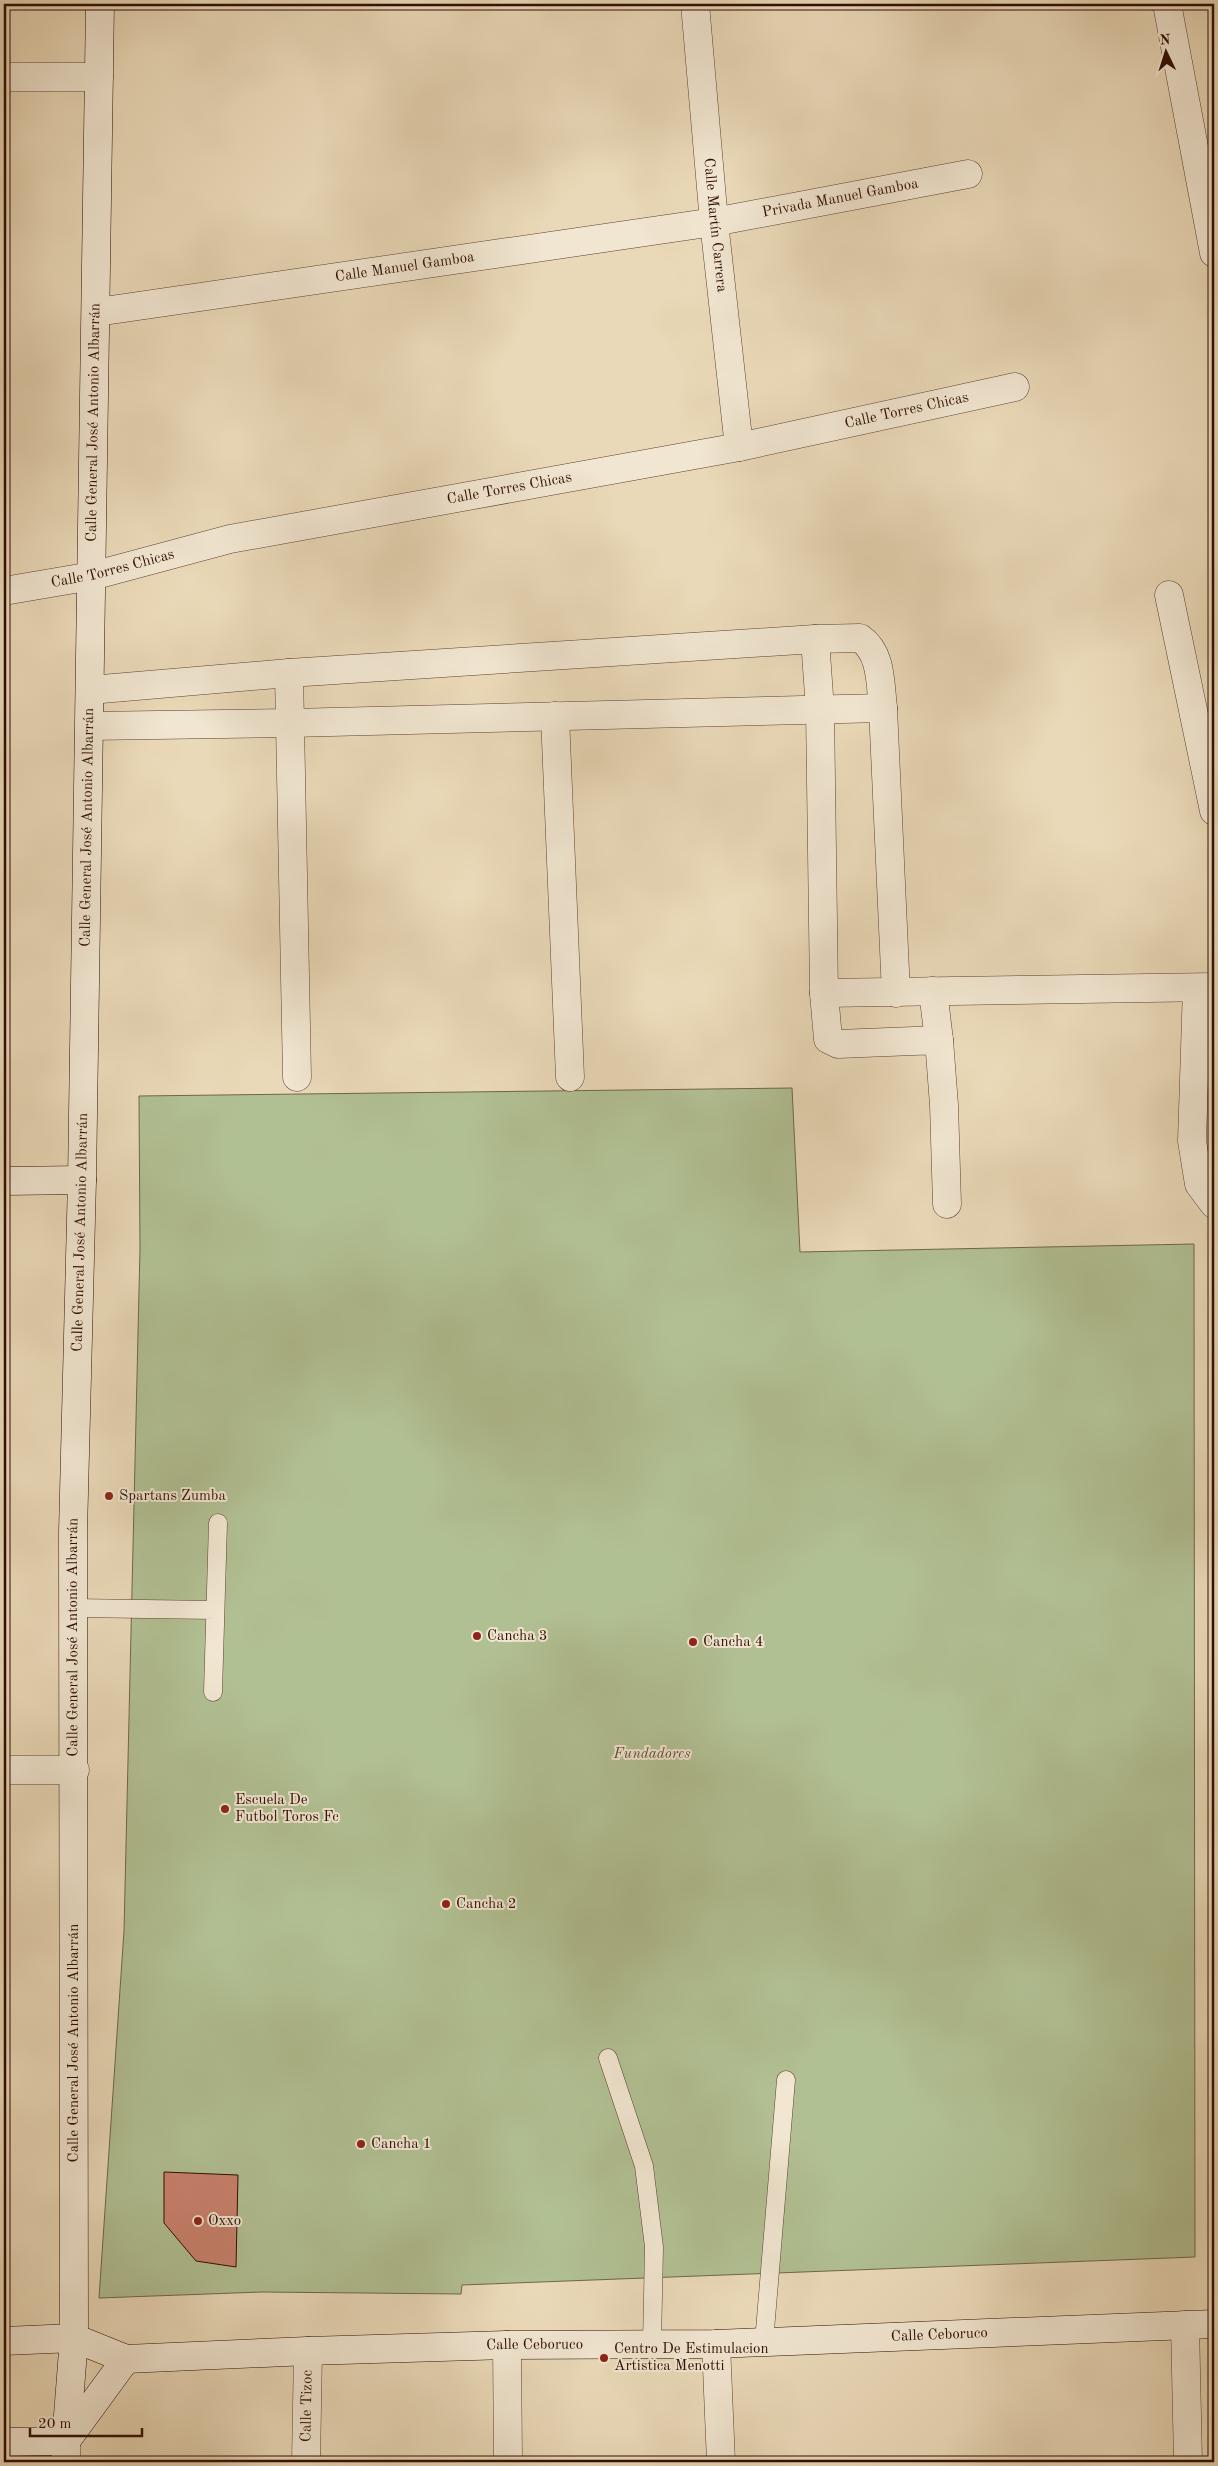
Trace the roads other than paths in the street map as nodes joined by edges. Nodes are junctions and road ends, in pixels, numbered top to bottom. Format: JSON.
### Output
{"nodes":[{"id":1,"x":100,"y":4,"type":"edge"},
{"id":2,"x":696,"y":4,"type":"edge"},
{"id":3,"x":1167,"y":4,"type":"edge"},
{"id":4,"x":4,"y":77,"type":"edge"},
{"id":5,"x":99,"y":77,"type":"junction"},
{"id":6,"x":968,"y":174,"type":"dead end"},
{"id":7,"x":714,"y":222,"type":"junction"},
{"id":8,"x":1214,"y":253,"type":"edge"},
{"id":9,"x":97,"y":312,"type":"junction"},
{"id":10,"x":1015,"y":387,"type":"dead end"},
{"id":11,"x":739,"y":448,"type":"junction"},
{"id":12,"x":92,"y":576,"type":"junction"},
{"id":13,"x":4,"y":591,"type":"edge"},
{"id":14,"x":1169,"y":595,"type":"dead end"},
{"id":15,"x":815,"y":639,"type":"junction"},
{"id":16,"x":289,"y":673,"type":"junction"},
{"id":17,"x":90,"y":690,"type":"junction"},
{"id":18,"x":883,"y":708,"type":"junction"},
{"id":19,"x":820,"y":710,"type":"junction"},
{"id":20,"x":554,"y":716,"type":"junction"},
{"id":21,"x":291,"y":723,"type":"junction"},
{"id":22,"x":90,"y":726,"type":"junction"},
{"id":23,"x":1214,"y":811,"type":"edge"},
{"id":24,"x":1206,"y":987,"type":"edge"},
{"id":25,"x":933,"y":991,"type":"junction"},
{"id":26,"x":824,"y":993,"type":"junction"},
{"id":27,"x":896,"y":993,"type":"junction"},
{"id":28,"x":939,"y":1040,"type":"junction"},
{"id":29,"x":570,"y":1076,"type":"dead end"},
{"id":30,"x":297,"y":1077,"type":"dead end"},
{"id":31,"x":4,"y":1180,"type":"edge"},
{"id":32,"x":82,"y":1180,"type":"junction"},
{"id":33,"x":946,"y":1204,"type":"dead end"},
{"id":34,"x":1214,"y":1204,"type":"edge"},
{"id":35,"x":218,"y":1524,"type":"dead end"},
{"id":36,"x":73,"y":1608,"type":"junction"},
{"id":37,"x":215,"y":1610,"type":"junction"},
{"id":38,"x":213,"y":1692,"type":"dead end"},
{"id":39,"x":4,"y":1770,"type":"edge"},
{"id":40,"x":74,"y":1770,"type":"junction"},
{"id":41,"x":608,"y":2058,"type":"dead end"},
{"id":42,"x":786,"y":2080,"type":"dead end"},
{"id":43,"x":1214,"y":2324,"type":"edge"},
{"id":44,"x":1185,"y":2325,"type":"junction"},
{"id":45,"x":74,"y":2338,"type":"junction"},
{"id":46,"x":4,"y":2341,"type":"edge"},
{"id":47,"x":764,"y":2342,"type":"junction"},
{"id":48,"x":652,"y":2344,"type":"junction"},
{"id":49,"x":716,"y":2344,"type":"junction"},
{"id":50,"x":507,"y":2345,"type":"junction"},
{"id":51,"x":308,"y":2350,"type":"junction"},
{"id":52,"x":126,"y":2359,"type":"junction"},
{"id":53,"x":4,"y":2442,"type":"edge"},
{"id":54,"x":66,"y":2452,"type":"edge"},
{"id":55,"x":306,"y":2462,"type":"edge"},
{"id":56,"x":508,"y":2462,"type":"edge"},
{"id":57,"x":721,"y":2462,"type":"edge"},
{"id":58,"x":1188,"y":2462,"type":"edge"}],
"edges":[{"from":1,"to":5,"type":"street","name":"Calle General José Antonio Albarrán"},
{"from":2,"to":7,"type":"street","name":"Calle Martín Carrera"},
{"from":3,"to":8,"type":"street"},
{"from":4,"to":5,"type":"street"},
{"from":5,"to":9,"type":"street","name":"Calle General José Antonio Albarrán"},
{"from":6,"to":7,"type":"street","name":"Privada Manuel Gamboa"},
{"from":7,"to":9,"type":"street","name":"Calle Manuel Gamboa"},
{"from":7,"to":11,"type":"street","name":"Calle Martín Carrera"},
{"from":9,"to":12,"type":"street","name":"Calle General José Antonio Albarrán"},
{"from":10,"to":11,"type":"street","name":"Calle Torres Chicas"},
{"from":11,"to":12,"type":"street","name":"Calle Torres Chicas"},
{"from":12,"to":13,"type":"street","name":"Calle Torres Chicas"},
{"from":12,"to":17,"type":"street","name":"Calle General José Antonio Albarrán"},
{"from":14,"to":23,"type":"street"},
{"from":15,"to":16,"type":"street"},
{"from":15,"to":18,"type":"street"},
{"from":15,"to":19,"type":"street"},
{"from":16,"to":17,"type":"street"},
{"from":16,"to":21,"type":"street"},
{"from":17,"to":22,"type":"street","name":"Calle General José Antonio Albarrán"},
{"from":18,"to":19,"type":"street"},
{"from":18,"to":27,"type":"street"},
{"from":19,"to":20,"type":"street"},
{"from":19,"to":26,"type":"street"},
{"from":20,"to":21,"type":"street"},
{"from":20,"to":29,"type":"street"},
{"from":21,"to":22,"type":"street"},
{"from":21,"to":30,"type":"street"},
{"from":22,"to":32,"type":"street","name":"Calle General José Antonio Albarrán"},
{"from":24,"to":25,"type":"street"},
{"from":24,"to":34,"type":"street"},
{"from":25,"to":27,"type":"street"},
{"from":25,"to":28,"type":"street"},
{"from":26,"to":27,"type":"street"},
{"from":26,"to":28,"type":"street"},
{"from":28,"to":33,"type":"street"},
{"from":31,"to":32,"type":"street"},
{"from":32,"to":36,"type":"street","name":"Calle General José Antonio Albarrán"},
{"from":35,"to":37,"type":"lane"},
{"from":36,"to":37,"type":"lane"},
{"from":36,"to":40,"type":"street","name":"Calle General José Antonio Albarrán"},
{"from":37,"to":38,"type":"lane"},
{"from":39,"to":40,"type":"street"},
{"from":40,"to":45,"type":"street","name":"Calle General José Antonio Albarrán"},
{"from":41,"to":48,"type":"lane"},
{"from":42,"to":47,"type":"lane"},
{"from":43,"to":44,"type":"street","name":"Calle Ceboruco"},
{"from":44,"to":47,"type":"street","name":"Calle Ceboruco"},
{"from":44,"to":58,"type":"street"},
{"from":45,"to":46,"type":"street"},
{"from":45,"to":52,"type":"street","name":"Calle Ceboruco"},
{"from":45,"to":54,"type":"street","name":"Calle General José Antonio Albarrán"},
{"from":47,"to":49,"type":"street","name":"Calle Ceboruco"},
{"from":48,"to":49,"type":"street","name":"Calle Ceboruco"},
{"from":48,"to":50,"type":"street","name":"Calle Ceboruco"},
{"from":49,"to":57,"type":"street"},
{"from":50,"to":51,"type":"street","name":"Calle Ceboruco"},
{"from":50,"to":56,"type":"street"},
{"from":51,"to":52,"type":"street","name":"Calle Ceboruco"},
{"from":51,"to":55,"type":"street","name":"Calle Tizoc"},
{"from":52,"to":54,"type":"street"},
{"from":53,"to":54,"type":"street"}]}
